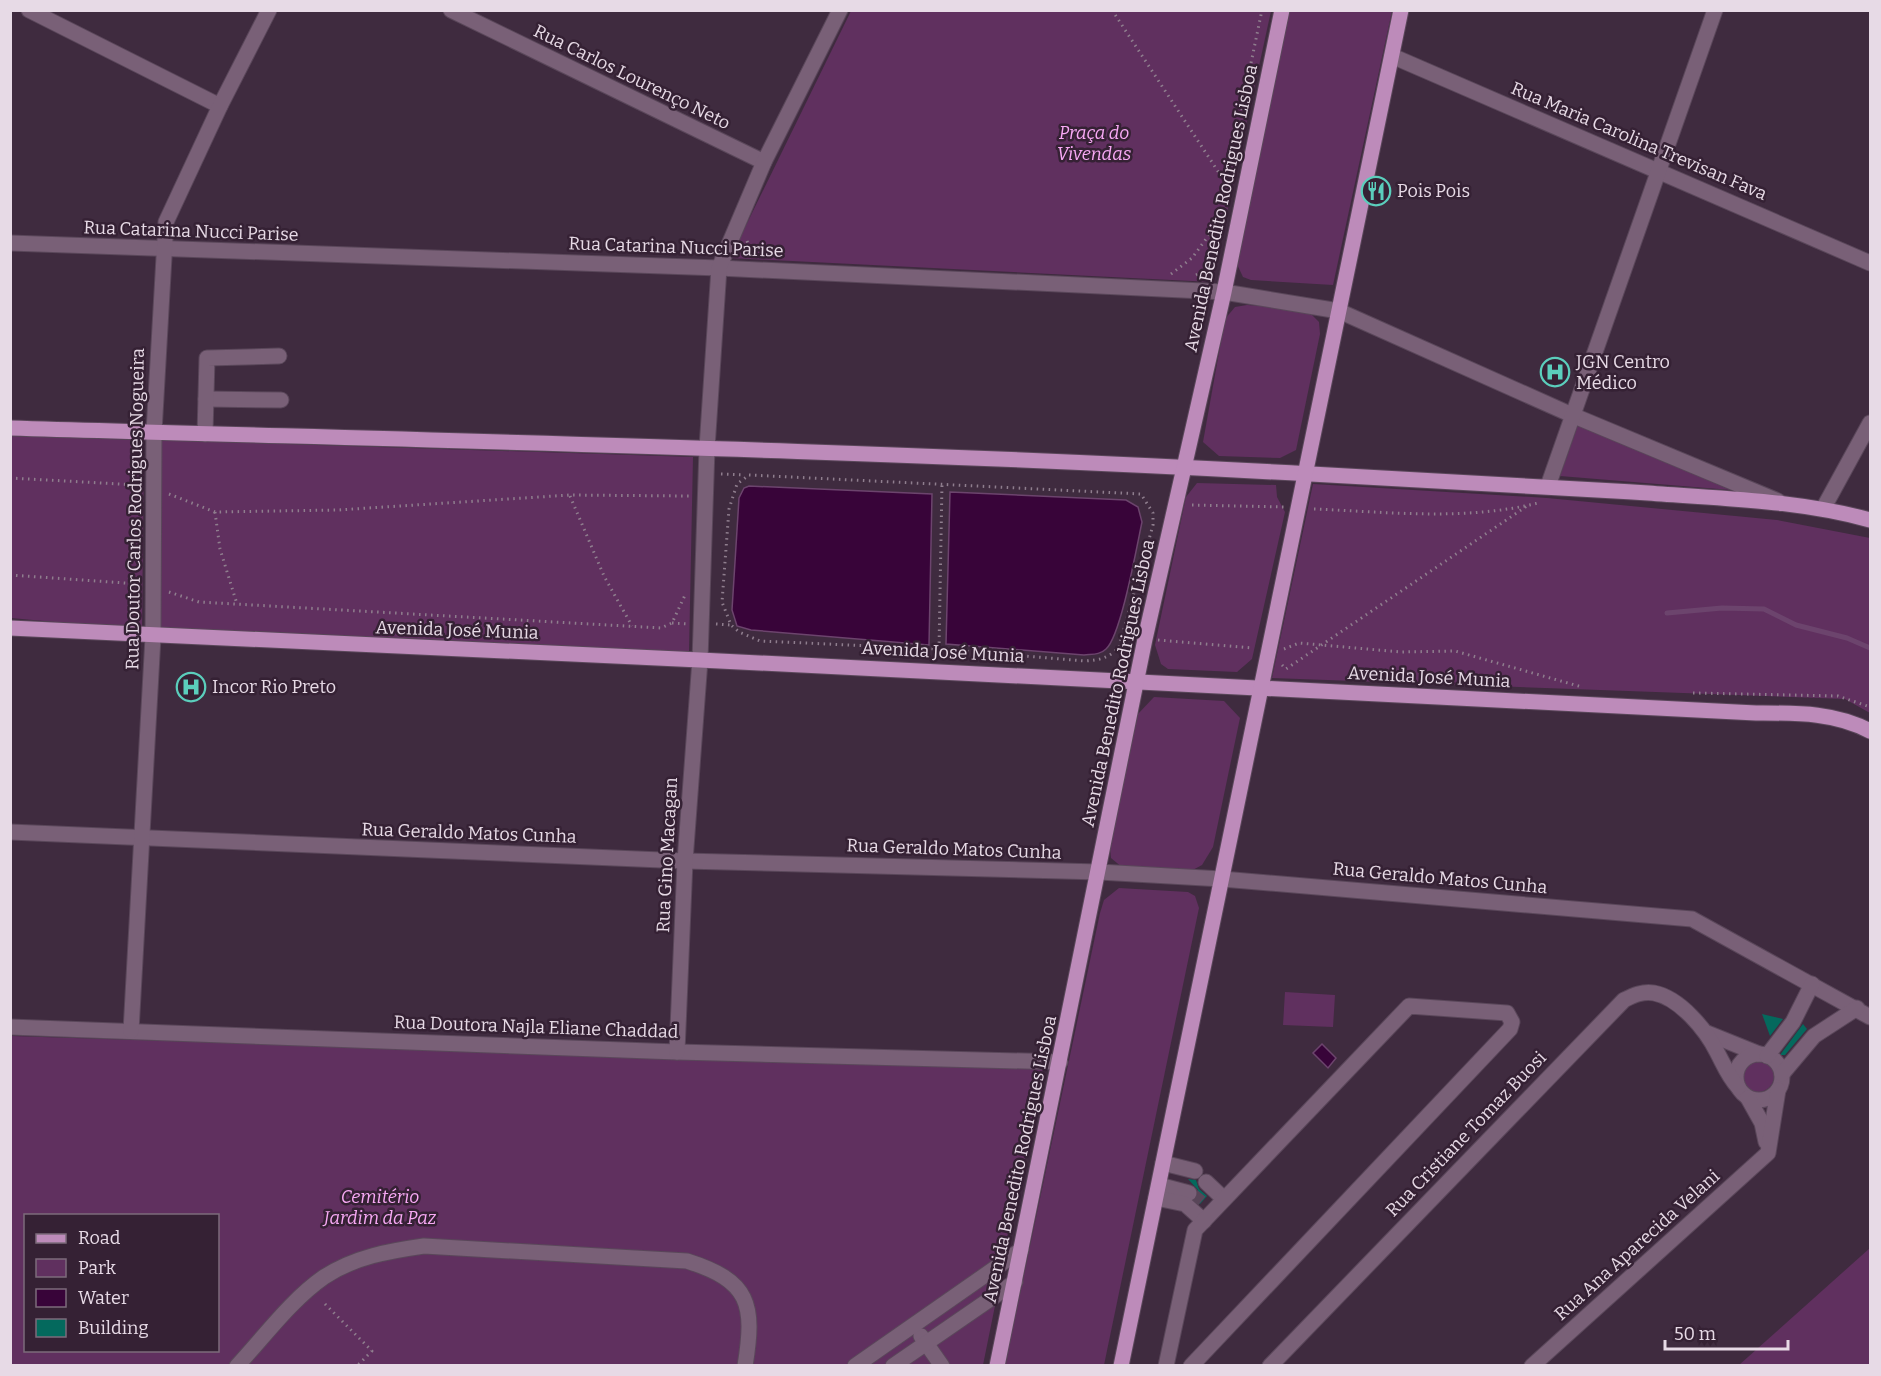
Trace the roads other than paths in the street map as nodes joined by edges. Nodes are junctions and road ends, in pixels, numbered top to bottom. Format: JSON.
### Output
{"nodes":[{"id":1,"x":29,"y":10,"type":"edge"},
{"id":2,"x":269,"y":10,"type":"edge"},
{"id":3,"x":451,"y":10,"type":"edge"},
{"id":4,"x":840,"y":10,"type":"edge"},
{"id":5,"x":1282,"y":10,"type":"edge"},
{"id":6,"x":1401,"y":10,"type":"edge"},
{"id":7,"x":1715,"y":10,"type":"edge"},
{"id":8,"x":1392,"y":56,"type":"junction"},
{"id":9,"x":220,"y":106,"type":"junction"},
{"id":10,"x":764,"y":162,"type":"junction"},
{"id":11,"x":1658,"y":171,"type":"junction"},
{"id":12,"x":10,"y":243,"type":"edge"},
{"id":13,"x":163,"y":250,"type":"junction"},
{"id":14,"x":1870,"y":263,"type":"edge"},
{"id":15,"x":719,"y":267,"type":"junction"},
{"id":16,"x":1224,"y":292,"type":"junction"},
{"id":17,"x":1339,"y":311,"type":"junction"},
{"id":18,"x":279,"y":356,"type":"dead end"},
{"id":19,"x":206,"y":399,"type":"junction"},
{"id":20,"x":281,"y":400,"type":"dead end"},
{"id":21,"x":1572,"y":415,"type":"junction"},
{"id":22,"x":1870,"y":423,"type":"edge"},
{"id":23,"x":10,"y":428,"type":"edge"},
{"id":24,"x":154,"y":432,"type":"junction"},
{"id":25,"x":205,"y":434,"type":"junction"},
{"id":26,"x":707,"y":448,"type":"junction"},
{"id":27,"x":1184,"y":467,"type":"junction"},
{"id":28,"x":1306,"y":474,"type":"junction"},
{"id":29,"x":1546,"y":494,"type":"junction"},
{"id":30,"x":1780,"y":503,"type":"junction"},
{"id":31,"x":1824,"y":507,"type":"junction"},
{"id":32,"x":1870,"y":520,"type":"edge"},
{"id":33,"x":10,"y":628,"type":"edge"},
{"id":34,"x":153,"y":637,"type":"junction"},
{"id":35,"x":700,"y":660,"type":"junction"},
{"id":36,"x":1137,"y":681,"type":"junction"},
{"id":37,"x":1262,"y":688,"type":"junction"},
{"id":38,"x":1870,"y":731,"type":"edge"},
{"id":39,"x":10,"y":832,"type":"edge"},
{"id":40,"x":142,"y":839,"type":"junction"},
{"id":41,"x":685,"y":861,"type":"junction"},
{"id":42,"x":1099,"y":872,"type":"junction"},
{"id":43,"x":1222,"y":879,"type":"junction"},
{"id":44,"x":1812,"y":984,"type":"junction"},
{"id":45,"x":1857,"y":1008,"type":"junction"},
{"id":46,"x":1796,"y":1017,"type":"junction"},
{"id":47,"x":1870,"y":1017,"type":"edge"},
{"id":48,"x":10,"y":1027,"type":"edge"},
{"id":49,"x":131,"y":1031,"type":"junction"},
{"id":50,"x":1704,"y":1032,"type":"junction"},
{"id":51,"x":1816,"y":1034,"type":"junction"},
{"id":52,"x":677,"y":1052,"type":"junction"},
{"id":53,"x":1763,"y":1055,"type":"junction"},
{"id":54,"x":1060,"y":1062,"type":"junction"},
{"id":55,"x":1782,"y":1074,"type":"junction"},
{"id":56,"x":1778,"y":1090,"type":"junction"},
{"id":57,"x":1743,"y":1093,"type":"junction"},
{"id":58,"x":1768,"y":1153,"type":"junction"},
{"id":59,"x":1164,"y":1163,"type":"junction"},
{"id":60,"x":1158,"y":1191,"type":"junction"},
{"id":61,"x":1224,"y":1199,"type":"junction"},
{"id":62,"x":1199,"y":1208,"type":"junction"},
{"id":63,"x":1021,"y":1250,"type":"junction"},
{"id":64,"x":1015,"y":1282,"type":"junction"},
{"id":65,"x":914,"y":1327,"type":"junction"},
{"id":66,"x":926,"y":1344,"type":"junction"},
{"id":67,"x":237,"y":1365,"type":"edge"},
{"id":68,"x":745,"y":1365,"type":"edge"},
{"id":69,"x":855,"y":1365,"type":"edge"},
{"id":70,"x":893,"y":1365,"type":"edge"},
{"id":71,"x":942,"y":1365,"type":"edge"},
{"id":72,"x":998,"y":1365,"type":"edge"},
{"id":73,"x":1121,"y":1365,"type":"edge"},
{"id":74,"x":1166,"y":1365,"type":"edge"},
{"id":75,"x":1191,"y":1365,"type":"edge"},
{"id":76,"x":1270,"y":1365,"type":"edge"},
{"id":77,"x":1532,"y":1365,"type":"edge"}],
"edges":[{"from":1,"to":9,"type":"street"},
{"from":2,"to":9,"type":"street","name":"Rua Doutor Carlos Rodrigues Nogueira"},
{"from":3,"to":10,"type":"street","name":"Rua Carlos Lourenço Neto"},
{"from":4,"to":10,"type":"street","name":"Rua Gino Macagan"},
{"from":5,"to":16,"type":"main road","name":"Avenida Benedito Rodrigues Lisboa"},
{"from":6,"to":8,"type":"main road"},
{"from":7,"to":11,"type":"street"},
{"from":8,"to":11,"type":"street","name":"Rua Maria Carolina Trevisan Fava"},
{"from":8,"to":17,"type":"main road"},
{"from":9,"to":13,"type":"street","name":"Rua Doutor Carlos Rodrigues Nogueira"},
{"from":10,"to":15,"type":"street","name":"Rua Gino Macagan"},
{"from":11,"to":14,"type":"street","name":"Rua Maria Carolina Trevisan Fava"},
{"from":11,"to":21,"type":"street"},
{"from":12,"to":13,"type":"street","name":"Rua Catarina Nucci Parise"},
{"from":13,"to":15,"type":"street","name":"Rua Catarina Nucci Parise"},
{"from":13,"to":24,"type":"street","name":"Rua Doutor Carlos Rodrigues Nogueira"},
{"from":15,"to":16,"type":"street","name":"Rua Catarina Nucci Parise"},
{"from":15,"to":26,"type":"street","name":"Rua Gino Macagan"},
{"from":16,"to":17,"type":"street","name":"Rua Catarina Nucci Parise"},
{"from":16,"to":27,"type":"main road","name":"Avenida Benedito Rodrigues Lisboa"},
{"from":17,"to":21,"type":"street","name":"Rua Catarina Nucci Parise"},
{"from":17,"to":28,"type":"main road"},
{"from":18,"to":19,"type":"street"},
{"from":19,"to":20,"type":"street"},
{"from":19,"to":25,"type":"street"},
{"from":21,"to":29,"type":"street"},
{"from":21,"to":30,"type":"street","name":"Rua Catarina Nucci Parise"},
{"from":22,"to":31,"type":"street"},
{"from":23,"to":24,"type":"main road"},
{"from":24,"to":25,"type":"main road"},
{"from":24,"to":34,"type":"street","name":"Rua Doutor Carlos Rodrigues Nogueira"},
{"from":25,"to":26,"type":"main road"},
{"from":26,"to":27,"type":"main road"},
{"from":26,"to":35,"type":"street","name":"Rua Gino Macagan"},
{"from":27,"to":28,"type":"main road"},
{"from":27,"to":36,"type":"main road","name":"Avenida Benedito Rodrigues Lisboa"},
{"from":28,"to":29,"type":"main road"},
{"from":28,"to":37,"type":"main road"},
{"from":29,"to":30,"type":"main road"},
{"from":30,"to":31,"type":"main road"},
{"from":31,"to":32,"type":"main road"},
{"from":33,"to":34,"type":"main road","name":"Avenida José Munia"},
{"from":34,"to":35,"type":"main road","name":"Avenida José Munia"},
{"from":34,"to":40,"type":"street","name":"Rua Doutor Carlos Rodrigues Nogueira"},
{"from":35,"to":36,"type":"main road","name":"Avenida José Munia"},
{"from":35,"to":41,"type":"street","name":"Rua Gino Macagan"},
{"from":36,"to":37,"type":"main road","name":"Avenida José Munia"},
{"from":36,"to":42,"type":"main road","name":"Avenida Benedito Rodrigues Lisboa"},
{"from":37,"to":38,"type":"main road","name":"Avenida José Munia"},
{"from":37,"to":43,"type":"main road"},
{"from":39,"to":40,"type":"street","name":"Rua Geraldo Matos Cunha"},
{"from":40,"to":41,"type":"street","name":"Rua Geraldo Matos Cunha"},
{"from":40,"to":49,"type":"street","name":"Rua Doutor Carlos Rodrigues Nogueira"},
{"from":41,"to":42,"type":"street","name":"Rua Geraldo Matos Cunha"},
{"from":41,"to":52,"type":"street","name":"Rua Gino Macagan"},
{"from":42,"to":43,"type":"street","name":"Rua Geraldo Matos Cunha"},
{"from":42,"to":54,"type":"main road","name":"Avenida Benedito Rodrigues Lisboa"},
{"from":43,"to":44,"type":"street","name":"Rua Geraldo Matos Cunha"},
{"from":43,"to":59,"type":"main road"},
{"from":44,"to":45,"type":"street","name":"Rua Geraldo Matos Cunha"},
{"from":44,"to":46,"type":"street"},
{"from":45,"to":47,"type":"street","name":"Rua Geraldo Matos Cunha"},
{"from":45,"to":51,"type":"street"},
{"from":46,"to":51,"type":"street"},
{"from":46,"to":53,"type":"street"},
{"from":48,"to":49,"type":"street","name":"Rua Doutora Najla Eliane Chaddad"},
{"from":49,"to":52,"type":"street","name":"Rua Doutora Najla Eliane Chaddad"},
{"from":50,"to":53,"type":"street","name":"Rua Cristiane Tomaz Buosi"},
{"from":50,"to":57,"type":"street","name":"Rua Cristiane Tomaz Buosi"},
{"from":50,"to":76,"type":"street","name":"Rua Cristiane Tomaz Buosi"},
{"from":51,"to":55,"type":"street"},
{"from":52,"to":54,"type":"street","name":"Rua Doutora Najla Eliane Chaddad"},
{"from":53,"to":55,"type":"street"},
{"from":53,"to":57,"type":"street"},
{"from":54,"to":63,"type":"main road","name":"Avenida Benedito Rodrigues Lisboa"},
{"from":55,"to":56,"type":"street"},
{"from":56,"to":57,"type":"street"},
{"from":56,"to":58,"type":"street"},
{"from":57,"to":58,"type":"street"},
{"from":58,"to":77,"type":"street","name":"Rua Ana Aparecida Velani"},
{"from":59,"to":60,"type":"main road"},
{"from":59,"to":61,"type":"street"},
{"from":60,"to":62,"type":"street"},
{"from":60,"to":73,"type":"main road"},
{"from":61,"to":62,"type":"street"},
{"from":61,"to":75,"type":"street"},
{"from":62,"to":74,"type":"street"},
{"from":63,"to":64,"type":"main road","name":"Avenida Benedito Rodrigues Lisboa"},
{"from":63,"to":65,"type":"street"},
{"from":64,"to":66,"type":"street"},
{"from":64,"to":72,"type":"main road","name":"Avenida Benedito Rodrigues Lisboa"},
{"from":65,"to":66,"type":"street"},
{"from":65,"to":69,"type":"street"},
{"from":66,"to":70,"type":"street"},
{"from":66,"to":71,"type":"street"},
{"from":67,"to":68,"type":"street"}]}
